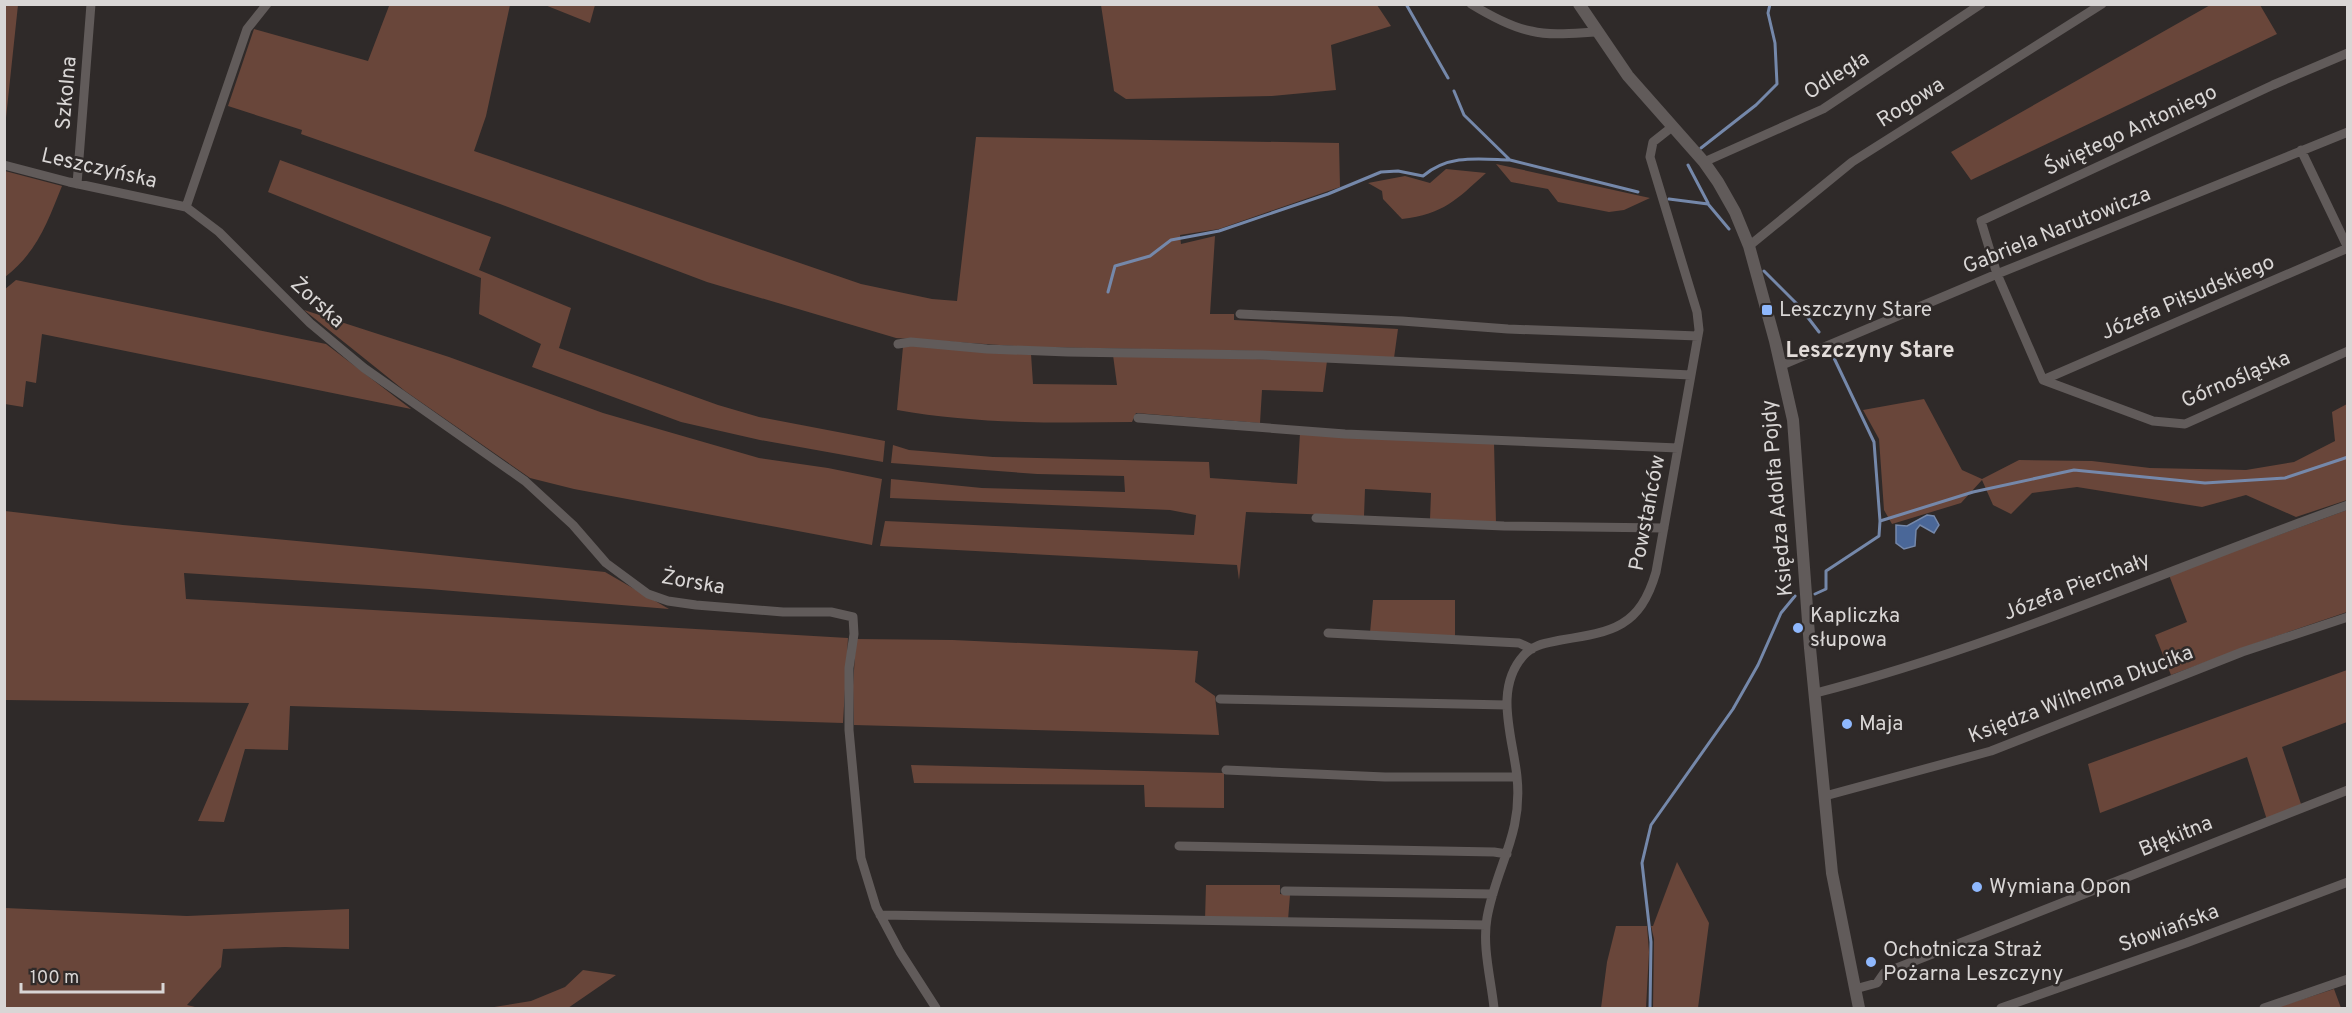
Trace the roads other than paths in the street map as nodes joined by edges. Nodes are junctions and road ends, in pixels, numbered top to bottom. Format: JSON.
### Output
{"nodes":[{"id":1,"x":91,"y":4,"type":"edge"},
{"id":2,"x":267,"y":4,"type":"edge"},
{"id":3,"x":1471,"y":4,"type":"edge"},
{"id":4,"x":1579,"y":4,"type":"edge"},
{"id":5,"x":1981,"y":4,"type":"edge"},
{"id":6,"x":2102,"y":4,"type":"edge"},
{"id":7,"x":1596,"y":32,"type":"junction"},
{"id":8,"x":2348,"y":53,"type":"edge"},
{"id":9,"x":1672,"y":127,"type":"junction"},
{"id":10,"x":2348,"y":132,"type":"edge"},
{"id":11,"x":2301,"y":150,"type":"junction"},
{"id":12,"x":1704,"y":162,"type":"junction"},
{"id":13,"x":4,"y":165,"type":"edge"},
{"id":14,"x":77,"y":184,"type":"junction"},
{"id":15,"x":186,"y":207,"type":"junction"},
{"id":16,"x":1749,"y":246,"type":"junction"},
{"id":17,"x":2348,"y":248,"type":"edge"},
{"id":18,"x":1996,"y":274,"type":"junction"},
{"id":19,"x":1240,"y":314,"type":"dead end"},
{"id":20,"x":1698,"y":336,"type":"junction"},
{"id":21,"x":898,"y":344,"type":"dead end"},
{"id":22,"x":2348,"y":351,"type":"edge"},
{"id":23,"x":1782,"y":364,"type":"junction"},
{"id":24,"x":1691,"y":375,"type":"junction"},
{"id":25,"x":2043,"y":380,"type":"junction"},
{"id":26,"x":1138,"y":418,"type":"dead end"},
{"id":27,"x":1678,"y":448,"type":"junction"},
{"id":28,"x":2348,"y":505,"type":"edge"},
{"id":29,"x":1316,"y":518,"type":"dead end"},
{"id":30,"x":1664,"y":528,"type":"junction"},
{"id":31,"x":2348,"y":617,"type":"edge"},
{"id":32,"x":1328,"y":633,"type":"dead end"},
{"id":33,"x":1532,"y":649,"type":"junction"},
{"id":34,"x":1816,"y":693,"type":"junction"},
{"id":35,"x":1220,"y":699,"type":"dead end"},
{"id":36,"x":1507,"y":705,"type":"junction"},
{"id":37,"x":1226,"y":770,"type":"dead end"},
{"id":38,"x":1517,"y":777,"type":"junction"},
{"id":39,"x":2348,"y":790,"type":"edge"},
{"id":40,"x":1825,"y":796,"type":"junction"},
{"id":41,"x":1179,"y":846,"type":"dead end"},
{"id":42,"x":1507,"y":854,"type":"junction"},
{"id":43,"x":2348,"y":882,"type":"edge"},
{"id":44,"x":1285,"y":891,"type":"dead end"},
{"id":45,"x":1493,"y":894,"type":"junction"},
{"id":46,"x":880,"y":915,"type":"junction"},
{"id":47,"x":1486,"y":925,"type":"junction"},
{"id":48,"x":2348,"y":979,"type":"edge"},
{"id":49,"x":1855,"y":989,"type":"junction"},
{"id":50,"x":936,"y":1008,"type":"edge"},
{"id":51,"x":1494,"y":1008,"type":"edge"},
{"id":52,"x":1859,"y":1008,"type":"edge"},
{"id":53,"x":2001,"y":1008,"type":"edge"},
{"id":54,"x":2264,"y":1008,"type":"edge"}],
"edges":[{"from":1,"to":14,"type":"street","name":"Szkolna"},
{"from":2,"to":15,"type":"street"},
{"from":3,"to":7,"type":"street"},
{"from":4,"to":7,"type":"street","name":"Księdza Adolfa Pojdy"},
{"from":5,"to":12,"type":"street","name":"Odległa"},
{"from":6,"to":16,"type":"street","name":"Rogowa"},
{"from":7,"to":9,"type":"street","name":"Księdza Adolfa Pojdy"},
{"from":8,"to":18,"type":"street","name":"Świętego Antoniego"},
{"from":9,"to":12,"type":"street","name":"Księdza Adolfa Pojdy"},
{"from":9,"to":20,"type":"street","name":"Powstańców"},
{"from":10,"to":11,"type":"street","name":"Gabriela Narutowicza"},
{"from":11,"to":17,"type":"street"},
{"from":11,"to":18,"type":"street","name":"Gabriela Narutowicza"},
{"from":12,"to":16,"type":"street","name":"Księdza Adolfa Pojdy"},
{"from":13,"to":14,"type":"street","name":"Leszczyńska"},
{"from":14,"to":15,"type":"street","name":"Leszczyńska"},
{"from":15,"to":46,"type":"street","name":"Żorska"},
{"from":16,"to":23,"type":"street","name":"Księdza Adolfa Pojdy"},
{"from":17,"to":25,"type":"street","name":"Józefa Piłsudskiego"},
{"from":18,"to":23,"type":"street","name":"Gabriela Narutowicza"},
{"from":18,"to":25,"type":"street"},
{"from":19,"to":20,"type":"street"},
{"from":20,"to":24,"type":"street","name":"Powstańców"},
{"from":21,"to":24,"type":"street"},
{"from":22,"to":25,"type":"street","name":"Górnośląska"},
{"from":23,"to":34,"type":"street","name":"Księdza Adolfa Pojdy"},
{"from":24,"to":27,"type":"street","name":"Powstańców"},
{"from":26,"to":27,"type":"street"},
{"from":27,"to":30,"type":"street","name":"Powstańców"},
{"from":28,"to":34,"type":"street","name":"Józefa Pierchały"},
{"from":29,"to":30,"type":"street"},
{"from":30,"to":33,"type":"street","name":"Powstańców"},
{"from":31,"to":40,"type":"street","name":"Księdza Wilhelma Dłucika"},
{"from":32,"to":33,"type":"street"},
{"from":33,"to":36,"type":"street"},
{"from":34,"to":40,"type":"street","name":"Księdza Adolfa Pojdy"},
{"from":35,"to":36,"type":"street"},
{"from":36,"to":38,"type":"street"},
{"from":37,"to":38,"type":"street"},
{"from":38,"to":42,"type":"street"},
{"from":39,"to":49,"type":"street","name":"Błękitna"},
{"from":40,"to":49,"type":"street","name":"Księdza Adolfa Pojdy"},
{"from":41,"to":42,"type":"street"},
{"from":42,"to":45,"type":"street"},
{"from":43,"to":53,"type":"street","name":"Słowiańska"},
{"from":44,"to":45,"type":"street"},
{"from":45,"to":47,"type":"street"},
{"from":46,"to":47,"type":"street"},
{"from":46,"to":50,"type":"street","name":"Żorska"},
{"from":47,"to":51,"type":"street"},
{"from":48,"to":54,"type":"street"},
{"from":49,"to":52,"type":"street","name":"Księdza Adolfa Pojdy"}]}
